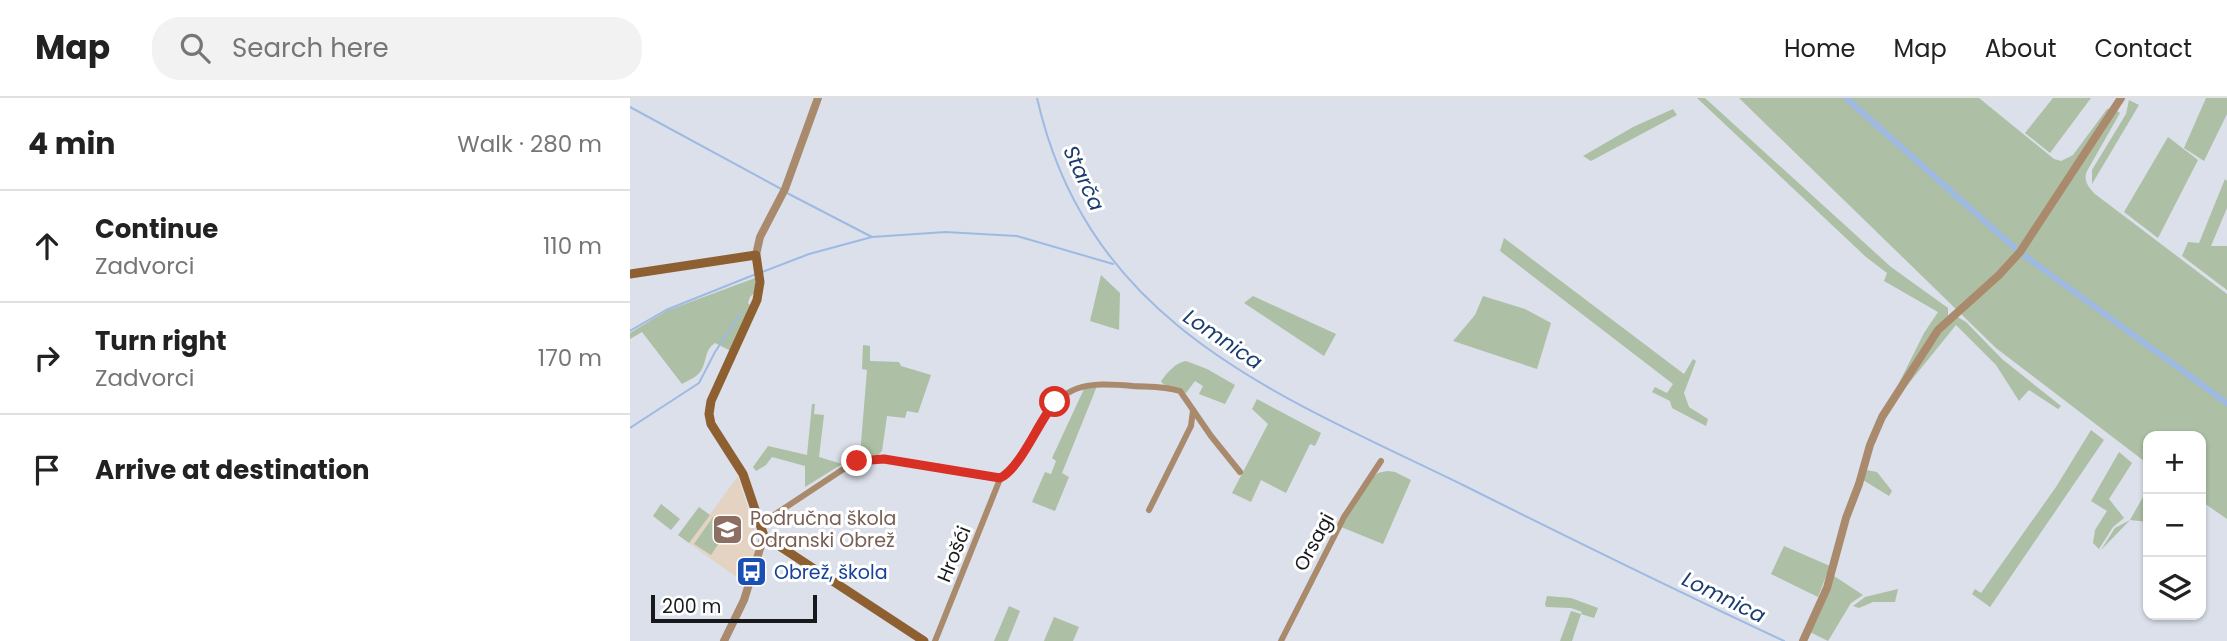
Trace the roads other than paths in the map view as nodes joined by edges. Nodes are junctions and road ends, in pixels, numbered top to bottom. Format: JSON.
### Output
{"nodes":[{"id":1,"x":818,"y":98,"type":"edge"},
{"id":2,"x":2121,"y":98,"type":"edge"},
{"id":3,"x":757,"y":255,"type":"junction"},
{"id":4,"x":630,"y":274,"type":"edge"},
{"id":5,"x":1192,"y":407,"type":"junction"},
{"id":6,"x":1381,"y":461,"type":"dead end"},
{"id":7,"x":1240,"y":472,"type":"dead end"},
{"id":8,"x":1000,"y":478,"type":"junction"},
{"id":9,"x":1149,"y":510,"type":"dead end"},
{"id":10,"x":759,"y":526,"type":"junction"},
{"id":11,"x":764,"y":537,"type":"junction"},
{"id":12,"x":1803,"y":640,"type":"edge"},
{"id":13,"x":724,"y":641,"type":"edge"},
{"id":14,"x":924,"y":641,"type":"edge"},
{"id":15,"x":935,"y":641,"type":"edge"},
{"id":16,"x":1281,"y":641,"type":"edge"}],
"edges":[{"from":1,"to":3,"type":"street"},
{"from":2,"to":12,"type":"street"},
{"from":3,"to":4,"type":"main road"},
{"from":3,"to":10,"type":"main road"},
{"from":5,"to":7,"type":"street"},
{"from":5,"to":8,"type":"street","name":"Hrošći"},
{"from":5,"to":9,"type":"street"},
{"from":6,"to":16,"type":"street","name":"Orsagi"},
{"from":8,"to":10,"type":"street"},
{"from":8,"to":15,"type":"street","name":"Hrošći"},
{"from":10,"to":11,"type":"main road"},
{"from":11,"to":13,"type":"street"},
{"from":11,"to":14,"type":"main road"}]}
